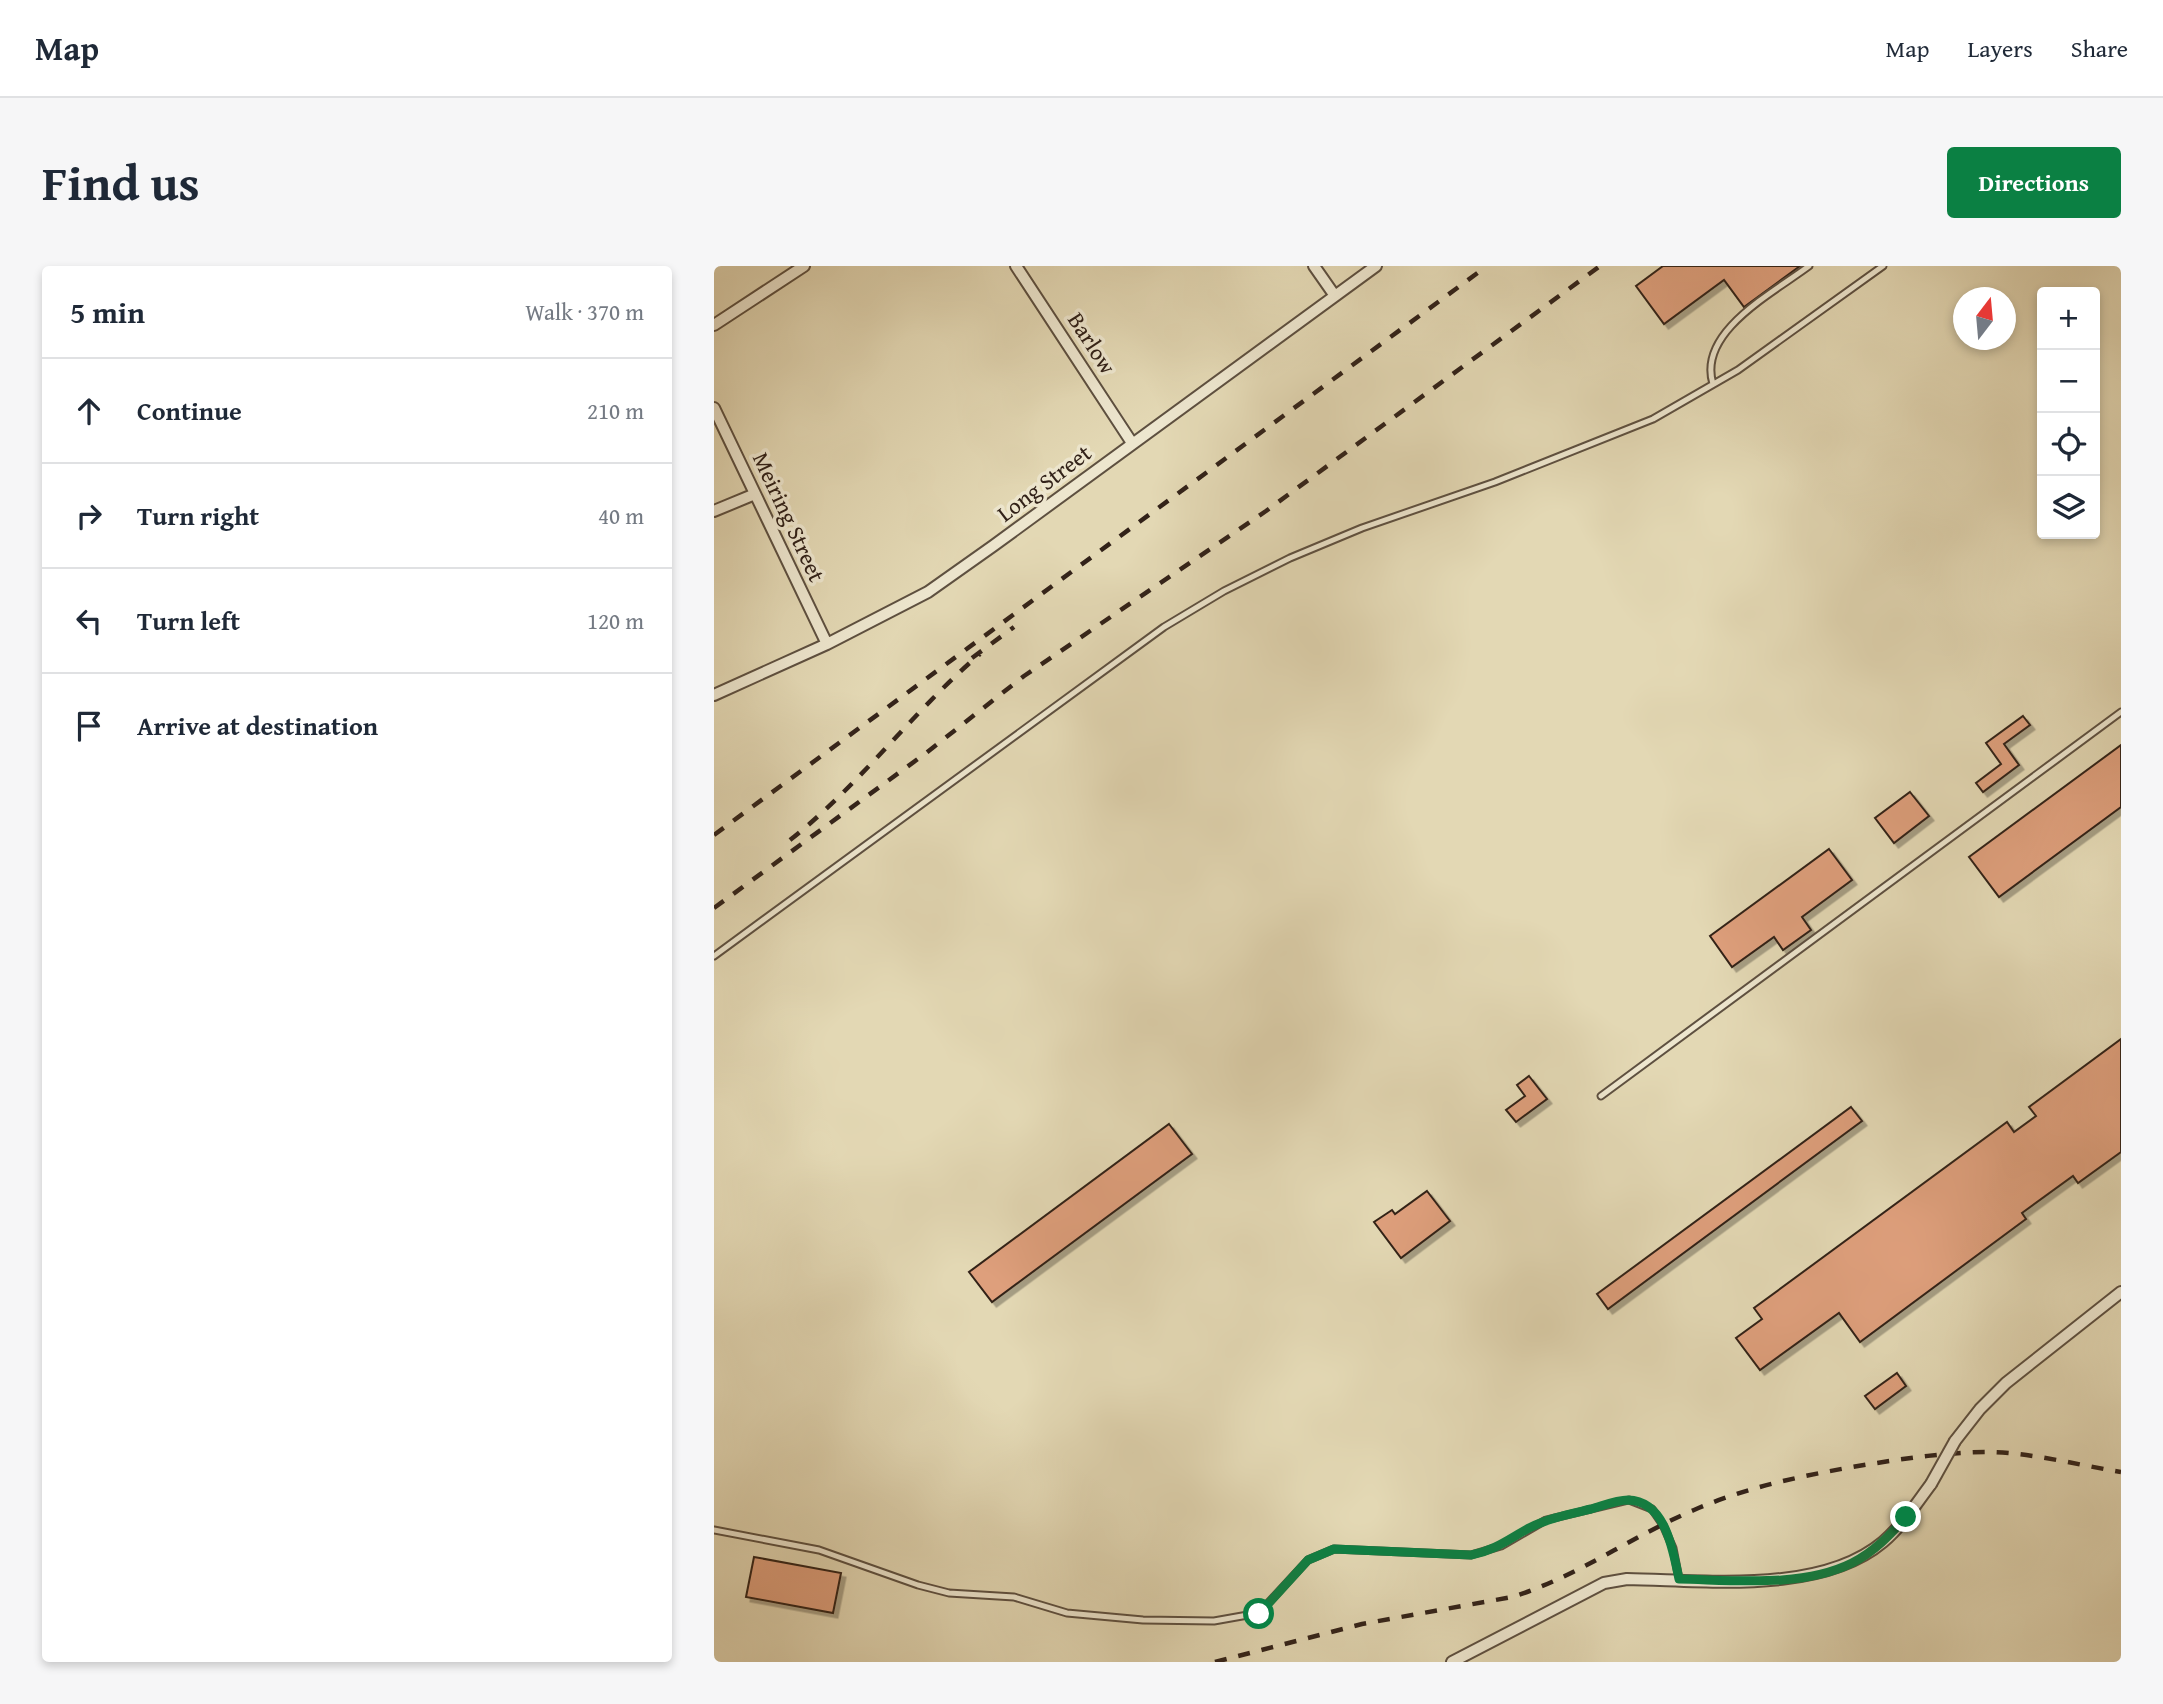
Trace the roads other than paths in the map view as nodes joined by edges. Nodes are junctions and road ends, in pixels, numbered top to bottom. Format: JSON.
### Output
{"nodes":[{"id":1,"x":804,"y":266,"type":"edge"},
{"id":2,"x":1016,"y":266,"type":"edge"},
{"id":3,"x":1314,"y":266,"type":"edge"},
{"id":4,"x":1376,"y":266,"type":"edge"},
{"id":5,"x":1809,"y":266,"type":"edge"},
{"id":6,"x":1883,"y":266,"type":"edge"},
{"id":7,"x":1335,"y":296,"type":"junction"},
{"id":8,"x":714,"y":325,"type":"edge"},
{"id":9,"x":1713,"y":384,"type":"junction"},
{"id":10,"x":714,"y":408,"type":"edge"},
{"id":11,"x":1132,"y":443,"type":"junction"},
{"id":12,"x":755,"y":494,"type":"junction"},
{"id":13,"x":714,"y":511,"type":"edge"},
{"id":14,"x":827,"y":644,"type":"junction"},
{"id":15,"x":714,"y":695,"type":"edge"},
{"id":16,"x":2121,"y":712,"type":"edge"},
{"id":17,"x":714,"y":956,"type":"edge"},
{"id":18,"x":1601,"y":1096,"type":"dead end"},
{"id":19,"x":2121,"y":1292,"type":"edge"},
{"id":20,"x":714,"y":1530,"type":"edge"},
{"id":21,"x":1679,"y":1579,"type":"junction"},
{"id":22,"x":1452,"y":1662,"type":"edge"}],
"edges":[{"from":1,"to":8,"type":"street"},
{"from":2,"to":11,"type":"street","name":"Barlow"},
{"from":3,"to":7,"type":"street"},
{"from":4,"to":7,"type":"street","name":"Long Street"},
{"from":5,"to":9,"type":"lane"},
{"from":6,"to":9,"type":"lane"},
{"from":7,"to":11,"type":"street","name":"Long Street"},
{"from":9,"to":17,"type":"lane"},
{"from":10,"to":12,"type":"street","name":"Meiring Street"},
{"from":11,"to":14,"type":"street","name":"Long Street"},
{"from":12,"to":13,"type":"street"},
{"from":12,"to":14,"type":"street","name":"Meiring Street"},
{"from":14,"to":15,"type":"street","name":"Long Street"},
{"from":16,"to":18,"type":"lane"},
{"from":19,"to":21,"type":"street","bridge":true},
{"from":20,"to":21,"type":"lane"},
{"from":21,"to":22,"type":"street"}]}
